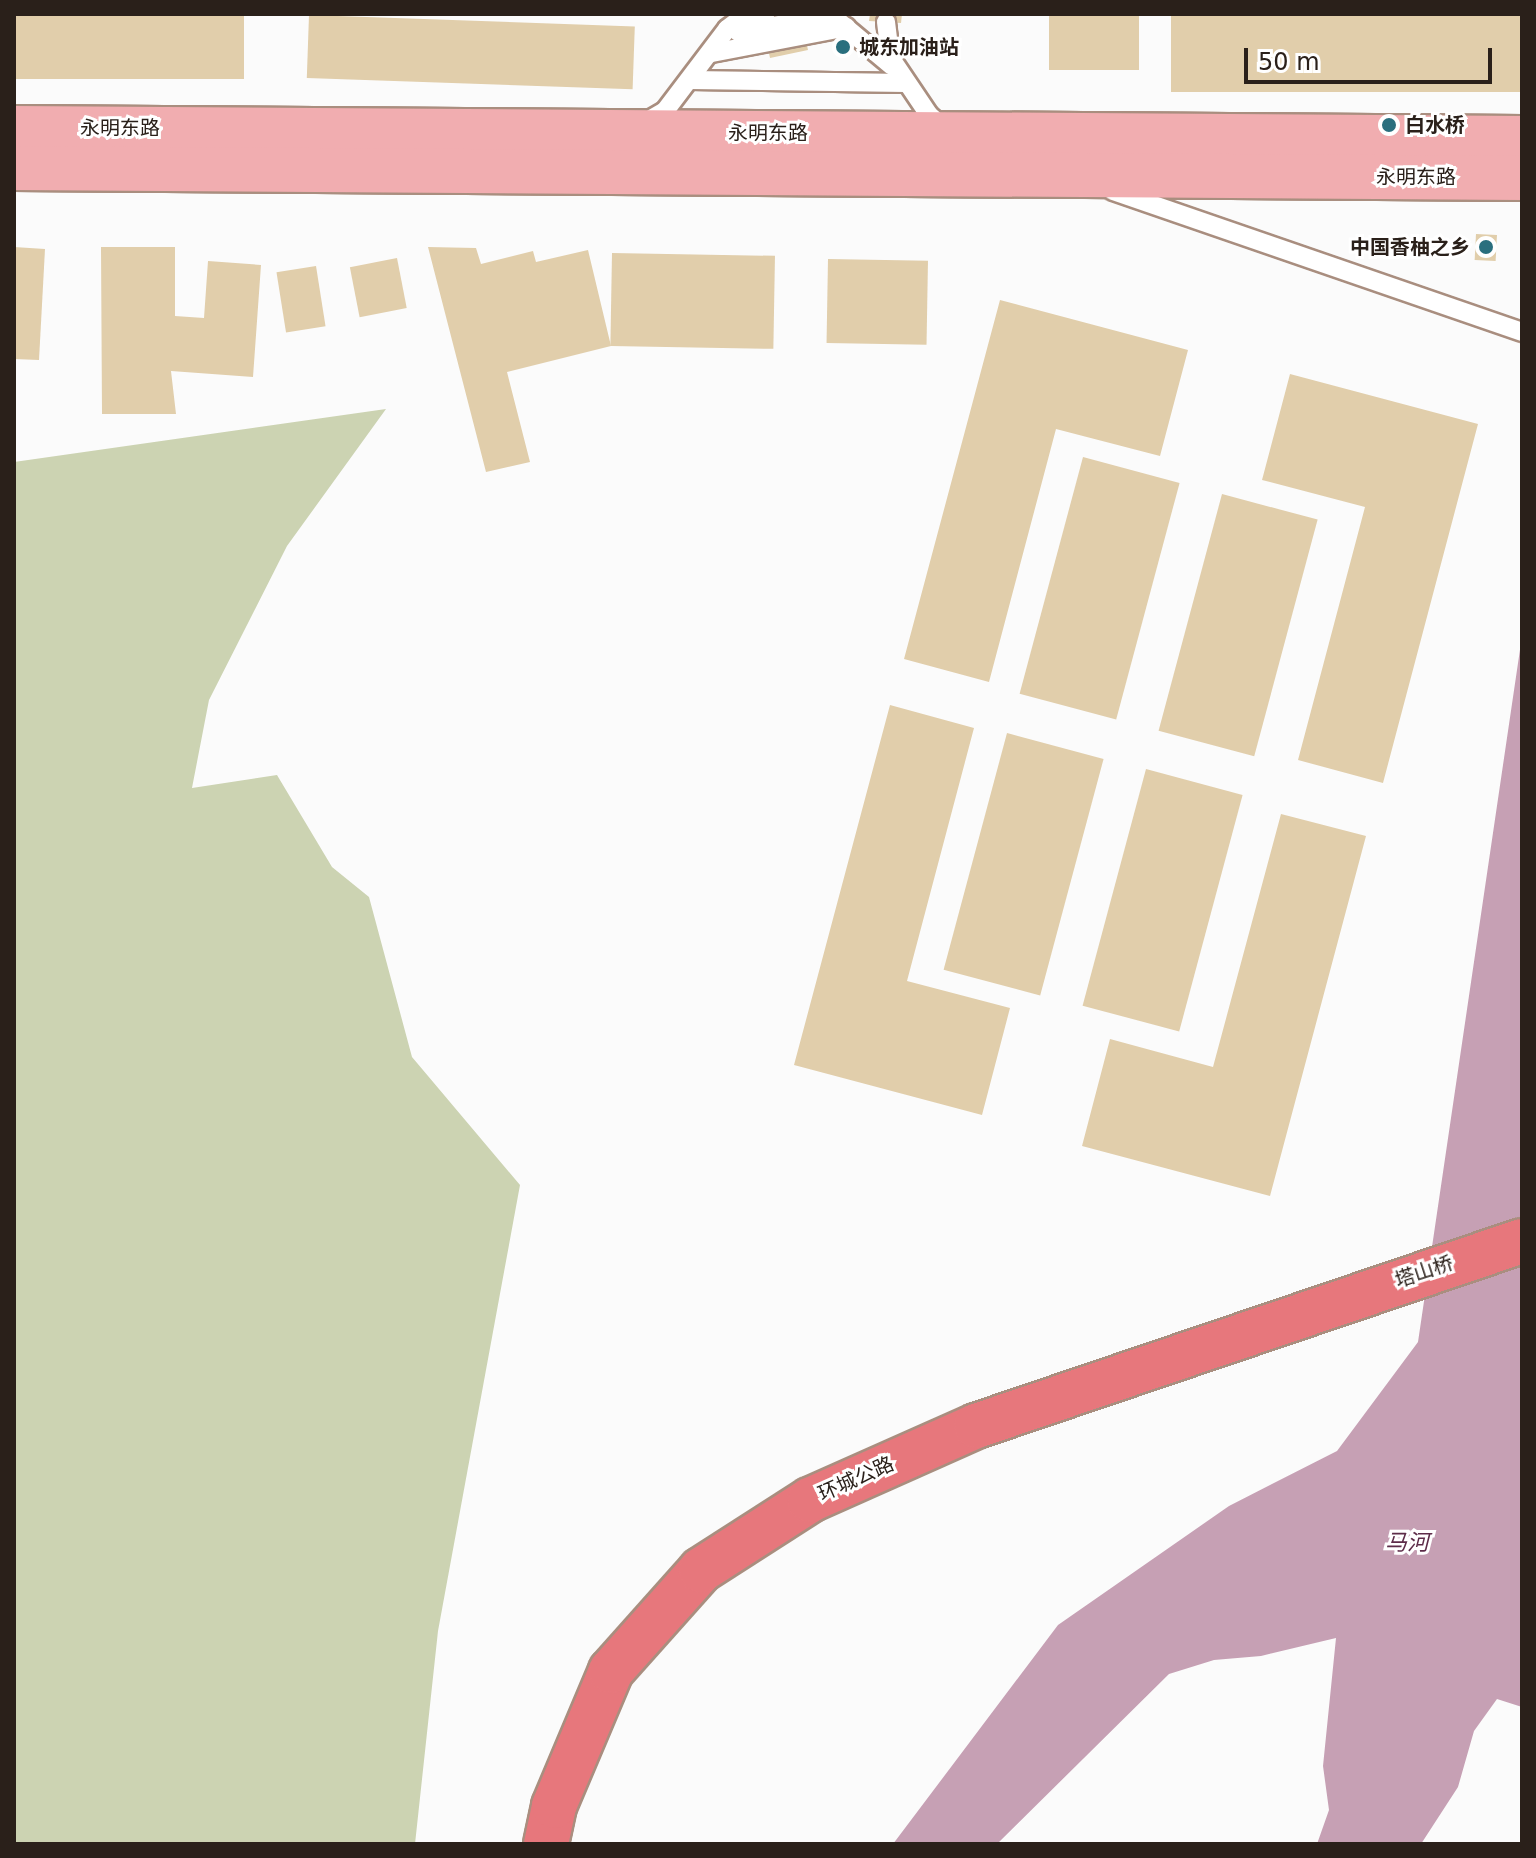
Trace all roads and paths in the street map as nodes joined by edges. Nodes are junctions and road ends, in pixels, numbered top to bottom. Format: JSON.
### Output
{"nodes":[{"id":1,"x":765,"y":14,"type":"edge"},
{"id":2,"x":829,"y":15,"type":"edge"},
{"id":3,"x":886,"y":22,"type":"dead end"},
{"id":4,"x":847,"y":27,"type":"junction"},
{"id":5,"x":724,"y":34,"type":"junction"},
{"id":6,"x":712,"y":53,"type":"junction"},
{"id":7,"x":903,"y":78,"type":"junction"},
{"id":8,"x":691,"y":80,"type":"junction"},
{"id":9,"x":14,"y":128,"type":"edge"},
{"id":10,"x":624,"y":132,"type":"junction"},
{"id":11,"x":956,"y":134,"type":"junction"},
{"id":12,"x":1522,"y":138,"type":"edge"},
{"id":13,"x":1447,"y":157,"type":"junction"},
{"id":14,"x":14,"y":168,"type":"edge"},
{"id":15,"x":1066,"y":175,"type":"junction"},
{"id":16,"x":1522,"y":178,"type":"edge"},
{"id":17,"x":1522,"y":332,"type":"edge"},
{"id":18,"x":1522,"y":1241,"type":"edge"},
{"id":19,"x":1325,"y":1304,"type":"joint"},
{"id":20,"x":546,"y":1844,"type":"edge"}],
"edges":[{"from":1,"to":5,"type":"lane"},
{"from":2,"to":4,"type":"lane"},
{"from":2,"to":5,"type":"lane"},
{"from":3,"to":7,"type":"lane"},
{"from":4,"to":6,"type":"lane"},
{"from":4,"to":7,"type":"lane"},
{"from":5,"to":6,"type":"lane"},
{"from":6,"to":8,"type":"lane"},
{"from":7,"to":8,"type":"lane"},
{"from":7,"to":11,"type":"lane"},
{"from":8,"to":10,"type":"lane"},
{"from":9,"to":10,"type":"main road","name":"永明东路"},
{"from":10,"to":11,"type":"main road","name":"永明东路"},
{"from":11,"to":13,"type":"main road","name":"永明东路"},
{"from":11,"to":15,"type":"lane"},
{"from":12,"to":13,"type":"main road","name":"永明东路"},
{"from":13,"to":15,"type":"main road","name":"永明东路"},
{"from":13,"to":16,"type":"main road","name":"永明东路"},
{"from":14,"to":15,"type":"main road","name":"永明东路"},
{"from":15,"to":17,"type":"lane"},
{"from":18,"to":19,"type":"highway","name":"塔山桥"},
{"from":19,"to":20,"type":"highway","name":"环城公路"}]}
